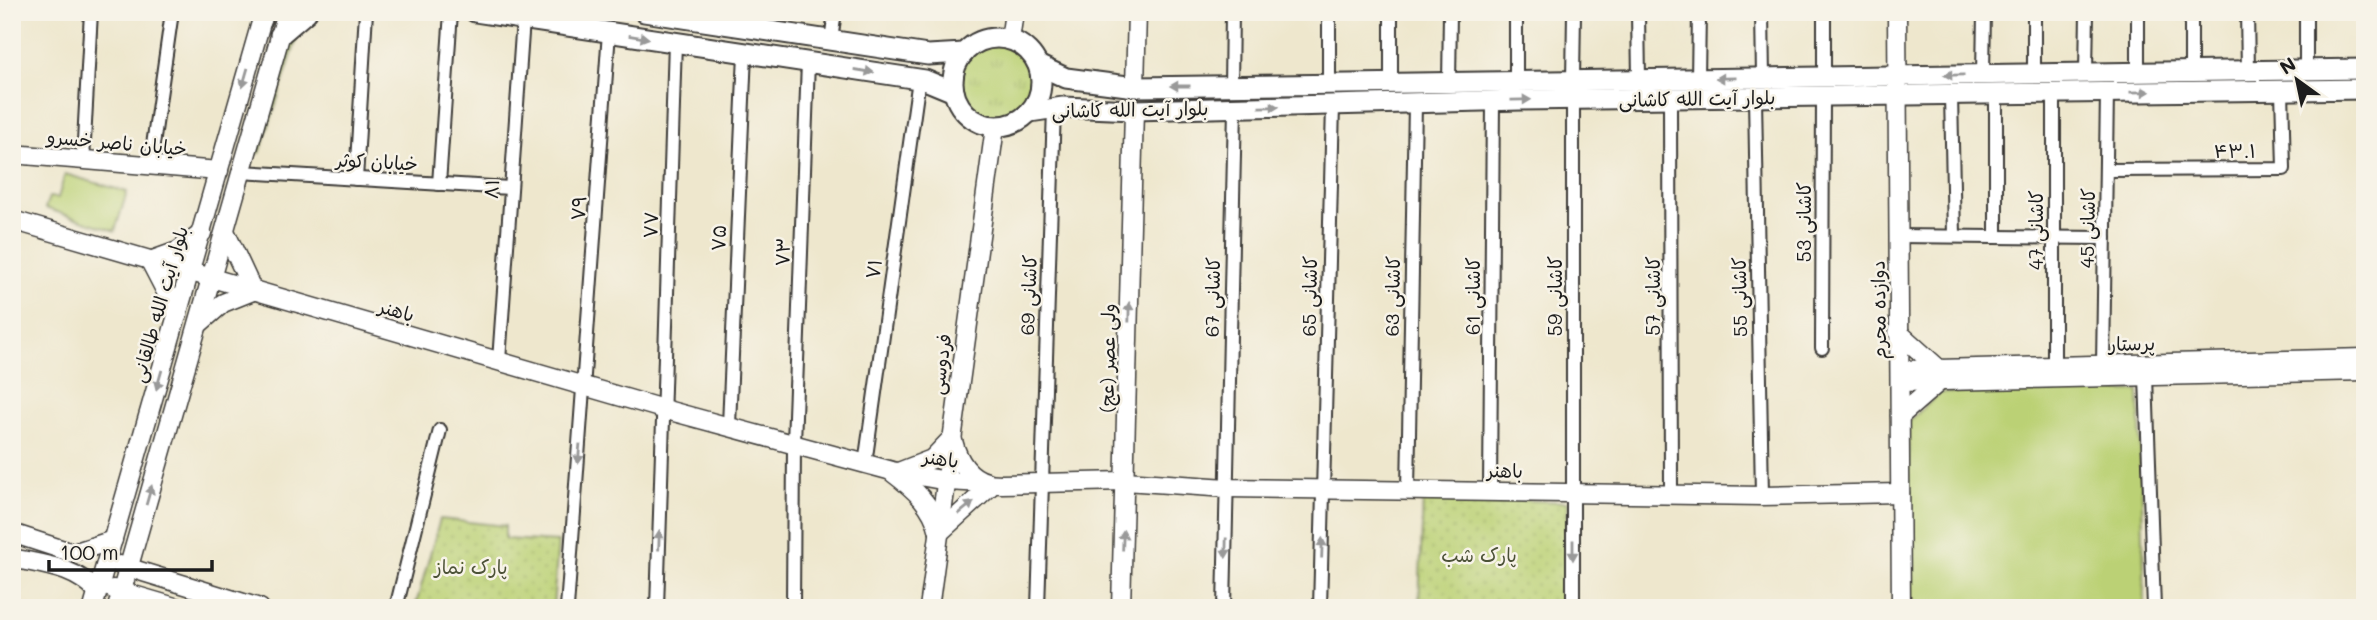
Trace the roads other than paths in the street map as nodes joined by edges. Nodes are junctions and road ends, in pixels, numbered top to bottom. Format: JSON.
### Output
{"nodes":[{"id":1,"x":91,"y":12,"type":"edge"},
{"id":2,"x":172,"y":12,"type":"edge"},
{"id":3,"x":287,"y":12,"type":"edge"},
{"id":4,"x":307,"y":12,"type":"edge"},
{"id":5,"x":366,"y":12,"type":"edge"},
{"id":6,"x":451,"y":12,"type":"edge"},
{"id":7,"x":475,"y":12,"type":"edge"},
{"id":8,"x":645,"y":12,"type":"edge"},
{"id":9,"x":835,"y":12,"type":"edge"},
{"id":10,"x":1014,"y":12,"type":"edge"},
{"id":11,"x":1137,"y":12,"type":"edge"},
{"id":12,"x":1232,"y":12,"type":"edge"},
{"id":13,"x":1329,"y":12,"type":"edge"},
{"id":14,"x":1391,"y":12,"type":"edge"},
{"id":15,"x":1450,"y":12,"type":"edge"},
{"id":16,"x":1516,"y":12,"type":"edge"},
{"id":17,"x":1574,"y":12,"type":"edge"},
{"id":18,"x":1639,"y":12,"type":"edge"},
{"id":19,"x":1699,"y":12,"type":"edge"},
{"id":20,"x":1762,"y":12,"type":"edge"},
{"id":21,"x":1824,"y":12,"type":"edge"},
{"id":22,"x":1897,"y":12,"type":"edge"},
{"id":23,"x":1984,"y":12,"type":"edge"},
{"id":24,"x":2034,"y":12,"type":"edge"},
{"id":25,"x":2087,"y":12,"type":"edge"},
{"id":26,"x":2138,"y":12,"type":"edge"},
{"id":27,"x":2191,"y":12,"type":"edge"},
{"id":28,"x":2247,"y":12,"type":"edge"},
{"id":29,"x":2306,"y":12,"type":"edge"},
{"id":30,"x":262,"y":15,"type":"edge"},
{"id":31,"x":681,"y":15,"type":"edge"},
{"id":32,"x":524,"y":16,"type":"edge"},
{"id":33,"x":755,"y":21,"type":"edge"},
{"id":34,"x":609,"y":32,"type":"junction"},
{"id":35,"x":280,"y":35,"type":"junction"},
{"id":36,"x":831,"y":40,"type":"junction"},
{"id":37,"x":1010,"y":40,"type":"junction"},
{"id":38,"x":675,"y":42,"type":"junction"},
{"id":39,"x":745,"y":53,"type":"junction"},
{"id":40,"x":964,"y":53,"type":"junction"},
{"id":41,"x":928,"y":55,"type":"junction"},
{"id":42,"x":808,"y":62,"type":"junction"},
{"id":43,"x":1038,"y":65,"type":"junction"},
{"id":44,"x":2365,"y":69,"type":"edge"},
{"id":45,"x":2306,"y":70,"type":"junction"},
{"id":46,"x":2138,"y":72,"type":"junction"},
{"id":47,"x":2190,"y":72,"type":"junction"},
{"id":48,"x":2086,"y":73,"type":"junction"},
{"id":49,"x":1983,"y":74,"type":"junction"},
{"id":50,"x":2034,"y":74,"type":"junction"},
{"id":51,"x":1066,"y":78,"type":"junction"},
{"id":52,"x":1763,"y":78,"type":"junction"},
{"id":53,"x":1698,"y":79,"type":"junction"},
{"id":54,"x":922,"y":80,"type":"junction"},
{"id":55,"x":1639,"y":80,"type":"junction"},
{"id":56,"x":2265,"y":80,"type":"junction"},
{"id":57,"x":1516,"y":81,"type":"junction"},
{"id":58,"x":1449,"y":83,"type":"junction"},
{"id":59,"x":1391,"y":85,"type":"junction"},
{"id":60,"x":1231,"y":86,"type":"junction"},
{"id":61,"x":1329,"y":86,"type":"junction"},
{"id":62,"x":1897,"y":86,"type":"junction"},
{"id":63,"x":1135,"y":87,"type":"junction"},
{"id":64,"x":1824,"y":87,"type":"junction"},
{"id":65,"x":2365,"y":89,"type":"edge"},
{"id":66,"x":1573,"y":90,"type":"junction"},
{"id":67,"x":954,"y":92,"type":"junction"},
{"id":68,"x":2108,"y":92,"type":"junction"},
{"id":69,"x":2053,"y":93,"type":"junction"},
{"id":70,"x":1951,"y":94,"type":"junction"},
{"id":71,"x":1996,"y":94,"type":"junction"},
{"id":72,"x":1755,"y":97,"type":"junction"},
{"id":73,"x":1670,"y":98,"type":"junction"},
{"id":74,"x":1493,"y":101,"type":"junction"},
{"id":75,"x":1415,"y":104,"type":"junction"},
{"id":76,"x":1333,"y":106,"type":"junction"},
{"id":77,"x":1058,"y":107,"type":"junction"},
{"id":78,"x":1235,"y":108,"type":"junction"},
{"id":79,"x":1134,"y":110,"type":"junction"},
{"id":80,"x":1030,"y":112,"type":"junction"},
{"id":81,"x":995,"y":127,"type":"junction"},
{"id":82,"x":12,"y":154,"type":"edge"},
{"id":83,"x":83,"y":160,"type":"junction"},
{"id":84,"x":150,"y":166,"type":"junction"},
{"id":85,"x":2107,"y":170,"type":"junction"},
{"id":86,"x":219,"y":171,"type":"junction"},
{"id":87,"x":241,"y":172,"type":"junction"},
{"id":88,"x":356,"y":179,"type":"junction"},
{"id":89,"x":439,"y":184,"type":"junction"},
{"id":90,"x":510,"y":188,"type":"junction"},
{"id":91,"x":12,"y":220,"type":"edge"},
{"id":92,"x":225,"y":231,"type":"junction"},
{"id":93,"x":202,"y":233,"type":"junction"},
{"id":94,"x":1897,"y":236,"type":"junction"},
{"id":95,"x":1954,"y":236,"type":"junction"},
{"id":96,"x":1996,"y":237,"type":"junction"},
{"id":97,"x":2055,"y":237,"type":"junction"},
{"id":98,"x":2105,"y":238,"type":"junction"},
{"id":99,"x":150,"y":261,"type":"junction"},
{"id":100,"x":190,"y":273,"type":"junction"},
{"id":101,"x":212,"y":279,"type":"junction"},
{"id":102,"x":253,"y":291,"type":"junction"},
{"id":103,"x":178,"y":315,"type":"junction"},
{"id":104,"x":199,"y":324,"type":"junction"},
{"id":105,"x":1898,"y":332,"type":"junction"},
{"id":106,"x":1822,"y":348,"type":"dead end"},
{"id":107,"x":2365,"y":358,"type":"edge"},
{"id":108,"x":499,"y":361,"type":"junction"},
{"id":109,"x":2104,"y":365,"type":"junction"},
{"id":110,"x":2054,"y":366,"type":"junction"},
{"id":111,"x":2365,"y":371,"type":"edge"},
{"id":112,"x":1939,"y":375,"type":"junction"},
{"id":113,"x":1900,"y":376,"type":"junction"},
{"id":114,"x":2146,"y":376,"type":"junction"},
{"id":115,"x":585,"y":386,"type":"junction"},
{"id":116,"x":663,"y":409,"type":"junction"},
{"id":117,"x":1900,"y":416,"type":"junction"},
{"id":118,"x":729,"y":425,"type":"junction"},
{"id":119,"x":440,"y":430,"type":"dead end"},
{"id":120,"x":952,"y":438,"type":"junction"},
{"id":121,"x":794,"y":443,"type":"junction"},
{"id":122,"x":865,"y":464,"type":"junction"},
{"id":123,"x":891,"y":471,"type":"junction"},
{"id":124,"x":947,"y":481,"type":"junction"},
{"id":125,"x":1125,"y":481,"type":"junction"},
{"id":126,"x":1041,"y":483,"type":"junction"},
{"id":127,"x":993,"y":484,"type":"junction"},
{"id":128,"x":1227,"y":488,"type":"junction"},
{"id":129,"x":1325,"y":488,"type":"junction"},
{"id":130,"x":1408,"y":490,"type":"junction"},
{"id":131,"x":1490,"y":490,"type":"junction"},
{"id":132,"x":1574,"y":492,"type":"junction"},
{"id":133,"x":1900,"y":493,"type":"junction"},
{"id":134,"x":1671,"y":494,"type":"junction"},
{"id":135,"x":1762,"y":496,"type":"junction"},
{"id":136,"x":12,"y":533,"type":"edge"},
{"id":137,"x":939,"y":533,"type":"junction"},
{"id":138,"x":113,"y":540,"type":"junction"},
{"id":139,"x":73,"y":553,"type":"junction"},
{"id":140,"x":12,"y":558,"type":"edge"},
{"id":141,"x":107,"y":561,"type":"junction"},
{"id":142,"x":128,"y":568,"type":"junction"},
{"id":143,"x":71,"y":572,"type":"junction"},
{"id":144,"x":97,"y":595,"type":"edge"},
{"id":145,"x":119,"y":600,"type":"edge"},
{"id":146,"x":178,"y":608,"type":"edge"},
{"id":147,"x":260,"y":608,"type":"edge"},
{"id":148,"x":396,"y":608,"type":"edge"},
{"id":149,"x":567,"y":608,"type":"edge"},
{"id":150,"x":657,"y":608,"type":"edge"},
{"id":151,"x":793,"y":608,"type":"edge"},
{"id":152,"x":929,"y":608,"type":"edge"},
{"id":153,"x":1038,"y":608,"type":"edge"},
{"id":154,"x":1121,"y":608,"type":"edge"},
{"id":155,"x":1224,"y":608,"type":"edge"},
{"id":156,"x":1320,"y":608,"type":"edge"},
{"id":157,"x":1573,"y":608,"type":"edge"},
{"id":158,"x":1901,"y":608,"type":"edge"},
{"id":159,"x":2154,"y":608,"type":"edge"}],
"edges":[{"from":1,"to":83,"type":"street"},
{"from":2,"to":84,"type":"street"},
{"from":3,"to":35,"type":"main road"},
{"from":4,"to":35,"type":"main road"},
{"from":5,"to":88,"type":"street"},
{"from":6,"to":89,"type":"street"},
{"from":7,"to":32,"type":"main road"},
{"from":8,"to":31,"type":"main road"},
{"from":9,"to":36,"type":"street"},
{"from":10,"to":37,"type":"main road"},
{"from":11,"to":63,"type":"main road"},
{"from":12,"to":60,"type":"street"},
{"from":13,"to":61,"type":"street"},
{"from":14,"to":59,"type":"street"},
{"from":15,"to":58,"type":"street"},
{"from":16,"to":57,"type":"street"},
{"from":17,"to":66,"type":"street","name":"کاشانی 59"},
{"from":18,"to":55,"type":"street"},
{"from":19,"to":53,"type":"street"},
{"from":20,"to":52,"type":"street"},
{"from":21,"to":64,"type":"street","name":"کاشانی 53"},
{"from":22,"to":62,"type":"main road","name":"دوازده محرم"},
{"from":23,"to":49,"type":"street"},
{"from":24,"to":50,"type":"street"},
{"from":25,"to":48,"type":"street"},
{"from":26,"to":46,"type":"street"},
{"from":27,"to":47,"type":"street"},
{"from":28,"to":56,"type":"street"},
{"from":29,"to":45,"type":"street"},
{"from":30,"to":86,"type":"main road","name":"بلوار آیت الله طالقانی","one_way":true},
{"from":31,"to":33,"type":"main road"},
{"from":32,"to":34,"type":"main road"},
{"from":32,"to":90,"type":"street","name":"۸۱"},
{"from":33,"to":36,"type":"main road"},
{"from":34,"to":38,"type":"main road","one_way":true},
{"from":34,"to":115,"type":"street","name":"۷۹"},
{"from":35,"to":87,"type":"main road"},
{"from":36,"to":41,"type":"main road"},
{"from":37,"to":40,"type":"main road"},
{"from":37,"to":43,"type":"main road"},
{"from":38,"to":39,"type":"main road"},
{"from":38,"to":116,"type":"street","name":"۷۷"},
{"from":39,"to":42,"type":"main road"},
{"from":39,"to":118,"type":"street","name":"۷۵"},
{"from":40,"to":41,"type":"main road"},
{"from":40,"to":67,"type":"main road"},
{"from":41,"to":54,"type":"main road"},
{"from":42,"to":54,"type":"main road","one_way":true},
{"from":42,"to":121,"type":"street","name":"۷۳"},
{"from":43,"to":51,"type":"main road","name":"بلوار آیت الله کاشانی"},
{"from":43,"to":80,"type":"main road"},
{"from":44,"to":45,"type":"main road","name":"بلوار آیت الله کاشانی"},
{"from":45,"to":56,"type":"main road","name":"بلوار آیت الله کاشانی"},
{"from":46,"to":47,"type":"main road","name":"بلوار آیت الله کاشانی"},
{"from":46,"to":48,"type":"main road","name":"بلوار آیت الله کاشانی"},
{"from":47,"to":56,"type":"main road","name":"بلوار آیت الله کاشانی"},
{"from":48,"to":50,"type":"main road","name":"بلوار آیت الله کاشانی"},
{"from":49,"to":50,"type":"main road","name":"بلوار آیت الله کاشانی"},
{"from":49,"to":62,"type":"main road","name":"بلوار آیت الله کاشانی","one_way":true},
{"from":51,"to":63,"type":"main road","name":"بلوار آیت الله کاشانی"},
{"from":51,"to":77,"type":"main road"},
{"from":52,"to":53,"type":"main road","name":"بلوار آیت الله کاشانی","one_way":true},
{"from":52,"to":64,"type":"main road","name":"بلوار آیت الله کاشانی"},
{"from":53,"to":55,"type":"main road","name":"بلوار آیت الله کاشانی"},
{"from":54,"to":67,"type":"main road"},
{"from":54,"to":122,"type":"street","name":"۷۱"},
{"from":55,"to":66,"type":"main road","name":"بلوار آیت الله کاشانی"},
{"from":56,"to":65,"type":"main road","name":"بلوار آیت الله کاشانی"},
{"from":68,"to":56,"type":"main road","name":"بلوار آیت الله کاشانی","one_way":true},
{"from":56,"to":85,"type":"street","name":"۴۳.۱"},
{"from":57,"to":58,"type":"main road","name":"بلوار آیت الله کاشانی"},
{"from":57,"to":66,"type":"main road","name":"بلوار آیت الله کاشانی"},
{"from":58,"to":59,"type":"main road","name":"بلوار آیت الله کاشانی"},
{"from":59,"to":61,"type":"main road","name":"بلوار آیت الله کاشانی"},
{"from":60,"to":61,"type":"main road","name":"بلوار آیت الله کاشانی"},
{"from":60,"to":63,"type":"main road","name":"بلوار آیت الله کاشانی","one_way":true},
{"from":62,"to":64,"type":"main road","name":"بلوار آیت الله کاشانی"},
{"from":62,"to":70,"type":"main road","name":"بلوار آیت الله کاشانی"},
{"from":62,"to":94,"type":"main road","name":"دوازده محرم"},
{"from":64,"to":72,"type":"main road","name":"بلوار آیت الله کاشانی"},
{"from":64,"to":106,"type":"street","name":"کاشانی 53"},
{"from":66,"to":73,"type":"main road","name":"بلوار آیت الله کاشانی"},
{"from":74,"to":66,"type":"main road","name":"بلوار آیت الله کاشانی","one_way":true},
{"from":66,"to":132,"type":"street","name":"کاشانی 59"},
{"from":67,"to":81,"type":"main road"},
{"from":68,"to":69,"type":"main road","name":"بلوار آیت الله کاشانی"},
{"from":68,"to":85,"type":"street","name":"کاشانی 45"},
{"from":69,"to":71,"type":"main road","name":"بلوار آیت الله کاشانی"},
{"from":69,"to":97,"type":"street","name":"کاشانی 47"},
{"from":70,"to":71,"type":"main road","name":"بلوار آیت الله کاشانی"},
{"from":70,"to":95,"type":"street"},
{"from":71,"to":96,"type":"street"},
{"from":72,"to":73,"type":"main road","name":"بلوار آیت الله کاشانی"},
{"from":72,"to":135,"type":"street","name":"کاشانی 55"},
{"from":73,"to":134,"type":"street","name":"کاشانی 57"},
{"from":74,"to":75,"type":"main road","name":"بلوار آیت الله کاشانی"},
{"from":74,"to":131,"type":"street","name":"کاشانی 61"},
{"from":75,"to":76,"type":"main road","name":"بلوار آیت الله کاشانی"},
{"from":75,"to":130,"type":"street","name":"کاشانی 63"},
{"from":78,"to":76,"type":"main road","name":"بلوار آیت الله کاشانی","one_way":true},
{"from":76,"to":129,"type":"street","name":"کاشانی 65"},
{"from":77,"to":79,"type":"main road","name":"بلوار آیت الله کاشانی"},
{"from":77,"to":80,"type":"main road","name":"بلوار آیت الله کاشانی"},
{"from":77,"to":126,"type":"street","name":"کاشانی 69"},
{"from":78,"to":79,"type":"main road","name":"بلوار آیت الله کاشانی"},
{"from":78,"to":128,"type":"street","name":"کاشانی 67"},
{"from":125,"to":79,"type":"main road","name":"ولی عصر (عج)","one_way":true},
{"from":80,"to":81,"type":"main road"},
{"from":81,"to":120,"type":"main road","name":"فردوسی"},
{"from":82,"to":83,"type":"main road","name":"خیابان ناصر خسرو"},
{"from":83,"to":84,"type":"main road","name":"خیابان ناصر خسرو"},
{"from":84,"to":86,"type":"main road","name":"خیابان ناصر خسرو"},
{"from":85,"to":98,"type":"street","name":"کاشانی 45"},
{"from":86,"to":93,"type":"main road","name":"بلوار آیت الله طالقانی"},
{"from":87,"to":88,"type":"street","name":"خیابان کوثر"},
{"from":87,"to":92,"type":"main road"},
{"from":88,"to":89,"type":"street","name":"خیابان کوثر"},
{"from":89,"to":90,"type":"street","name":"خیابان کوثر"},
{"from":90,"to":108,"type":"street","name":"۸۱"},
{"from":91,"to":99,"type":"main road","name":"باهنر"},
{"from":92,"to":101,"type":"main road"},
{"from":92,"to":102,"type":"main road"},
{"from":93,"to":99,"type":"main road"},
{"from":93,"to":100,"type":"main road","name":"بلوار آیت الله طالقانی"},
{"from":94,"to":95,"type":"street"},
{"from":94,"to":105,"type":"main road","name":"دوازده محرم"},
{"from":95,"to":96,"type":"street"},
{"from":96,"to":97,"type":"street"},
{"from":97,"to":98,"type":"street"},
{"from":97,"to":110,"type":"street","name":"کاشانی 47"},
{"from":98,"to":109,"type":"street","name":"کاشانی 45"},
{"from":99,"to":100,"type":"main road","name":"باهنر"},
{"from":99,"to":103,"type":"main road"},
{"from":100,"to":101,"type":"main road","name":"باهنر"},
{"from":100,"to":103,"type":"main road","name":"بلوار آیت الله طالقانی"},
{"from":101,"to":102,"type":"main road","name":"باهنر"},
{"from":101,"to":104,"type":"main road"},
{"from":102,"to":104,"type":"main road"},
{"from":102,"to":108,"type":"main road","name":"باهنر"},
{"from":103,"to":138,"type":"main road","name":"بلوار آیت الله طالقانی","one_way":true},
{"from":142,"to":104,"type":"main road","one_way":true},
{"from":105,"to":112,"type":"main road"},
{"from":105,"to":113,"type":"main road","name":"دوازده محرم"},
{"from":107,"to":109,"type":"main road","name":"پرستار"},
{"from":108,"to":115,"type":"main road","name":"باهنر"},
{"from":109,"to":110,"type":"main road","name":"پرستار"},
{"from":110,"to":112,"type":"main road","name":"پرستار"},
{"from":111,"to":114,"type":"main road","name":"پرستار"},
{"from":112,"to":113,"type":"main road","name":"پرستار"},
{"from":112,"to":114,"type":"main road","name":"پرستار"},
{"from":112,"to":117,"type":"main road"},
{"from":113,"to":117,"type":"main road","name":"دوازده محرم"},
{"from":114,"to":159,"type":"street"},
{"from":115,"to":116,"type":"main road","name":"باهنر"},
{"from":115,"to":149,"type":"street","name":"۷۹","one_way":true},
{"from":116,"to":118,"type":"main road","name":"باهنر"},
{"from":150,"to":116,"type":"street","name":"۷۷","one_way":true},
{"from":117,"to":133,"type":"main road","name":"دوازده محرم"},
{"from":118,"to":121,"type":"main road","name":"باهنر"},
{"from":119,"to":148,"type":"street"},
{"from":120,"to":123,"type":"main road"},
{"from":120,"to":124,"type":"main road","name":"فردوسی"},
{"from":120,"to":127,"type":"main road"},
{"from":121,"to":122,"type":"main road","name":"باهنر"},
{"from":121,"to":151,"type":"street","name":"۷۳"},
{"from":122,"to":123,"type":"main road","name":"باهنر"},
{"from":123,"to":124,"type":"main road","name":"باهنر"},
{"from":123,"to":137,"type":"main road"},
{"from":124,"to":127,"type":"main road","name":"باهنر"},
{"from":124,"to":137,"type":"main road","name":"فردوسی"},
{"from":125,"to":126,"type":"main road","name":"باهنر"},
{"from":125,"to":128,"type":"main road","name":"باهنر"},
{"from":154,"to":125,"type":"main road","name":"ولی عصر (عج)","one_way":true},
{"from":126,"to":127,"type":"main road","name":"باهنر"},
{"from":126,"to":153,"type":"street","name":"کاشانی 69"},
{"from":137,"to":127,"type":"main road","one_way":true},
{"from":128,"to":129,"type":"main road","name":"باهنر"},
{"from":128,"to":155,"type":"street","name":"کاشانی 67","one_way":true},
{"from":129,"to":130,"type":"main road","name":"باهنر"},
{"from":156,"to":129,"type":"street","name":"کاشانی 65","one_way":true},
{"from":130,"to":131,"type":"main road","name":"باهنر"},
{"from":131,"to":132,"type":"main road","name":"باهنر"},
{"from":132,"to":134,"type":"main road","name":"باهنر"},
{"from":132,"to":157,"type":"street","name":"کاشانی 59","one_way":true},
{"from":133,"to":135,"type":"main road","name":"باهنر"},
{"from":133,"to":158,"type":"main road","name":"دوازده محرم"},
{"from":134,"to":135,"type":"main road","name":"باهنر"},
{"from":136,"to":139,"type":"main road"},
{"from":137,"to":152,"type":"main road","name":"فردوسی"},
{"from":138,"to":139,"type":"main road"},
{"from":138,"to":141,"type":"main road","name":"بلوار آیت الله طالقانی"},
{"from":139,"to":143,"type":"main road"},
{"from":140,"to":143,"type":"main road"},
{"from":141,"to":142,"type":"main road"},
{"from":141,"to":144,"type":"main road","name":"بلوار آیت الله طالقانی"},
{"from":142,"to":145,"type":"main road"},
{"from":142,"to":147,"type":"main road"},
{"from":143,"to":144,"type":"main road"},
{"from":144,"to":145,"type":"main road"},
{"from":145,"to":146,"type":"main road"}]}
